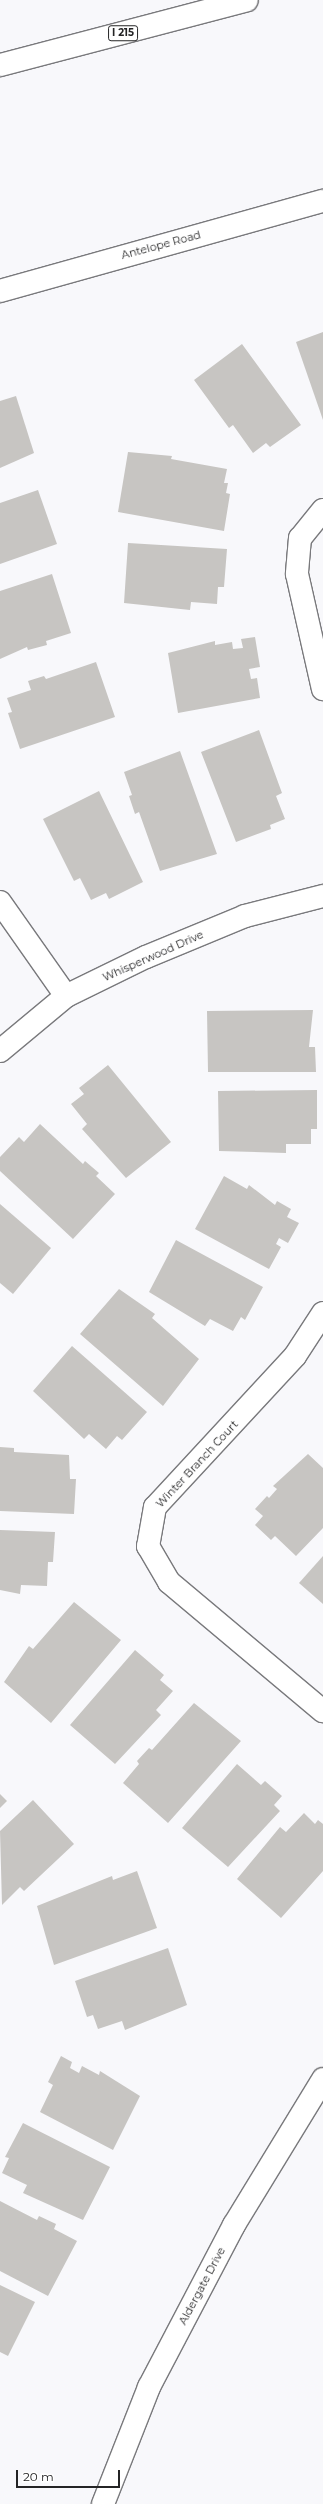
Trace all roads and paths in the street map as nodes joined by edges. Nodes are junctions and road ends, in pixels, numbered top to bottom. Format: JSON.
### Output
{"nodes":[{"id":1,"x":247,"y":0,"type":"edge"},
{"id":2,"x":0,"y":65,"type":"edge"},
{"id":3,"x":323,"y":201,"type":"edge"},
{"id":4,"x":0,"y":291,"type":"edge"},
{"id":5,"x":323,"y":510,"type":"edge"},
{"id":6,"x":323,"y":689,"type":"edge"},
{"id":7,"x":323,"y":896,"type":"edge"},
{"id":8,"x":0,"y":902,"type":"edge"},
{"id":9,"x":66,"y":996,"type":"junction"},
{"id":10,"x":0,"y":1051,"type":"edge"},
{"id":11,"x":323,"y":1313,"type":"edge"},
{"id":12,"x":323,"y":1711,"type":"edge"},
{"id":13,"x":323,"y":2079,"type":"edge"},
{"id":14,"x":103,"y":2504,"type":"edge"}],
"edges":[{"from":1,"to":2,"type":"main road","number":"I 215"},
{"from":3,"to":4,"type":"main road","name":"Antelope Road"},
{"from":5,"to":6,"type":"main road"},
{"from":7,"to":9,"type":"main road","name":"Whisperwood Drive"},
{"from":8,"to":9,"type":"main road"},
{"from":9,"to":10,"type":"main road","name":"Whisperwood Drive"},
{"from":11,"to":12,"type":"main road","name":"Winter Branch Court"},
{"from":13,"to":14,"type":"main road","name":"Aldergate Drive"}]}
